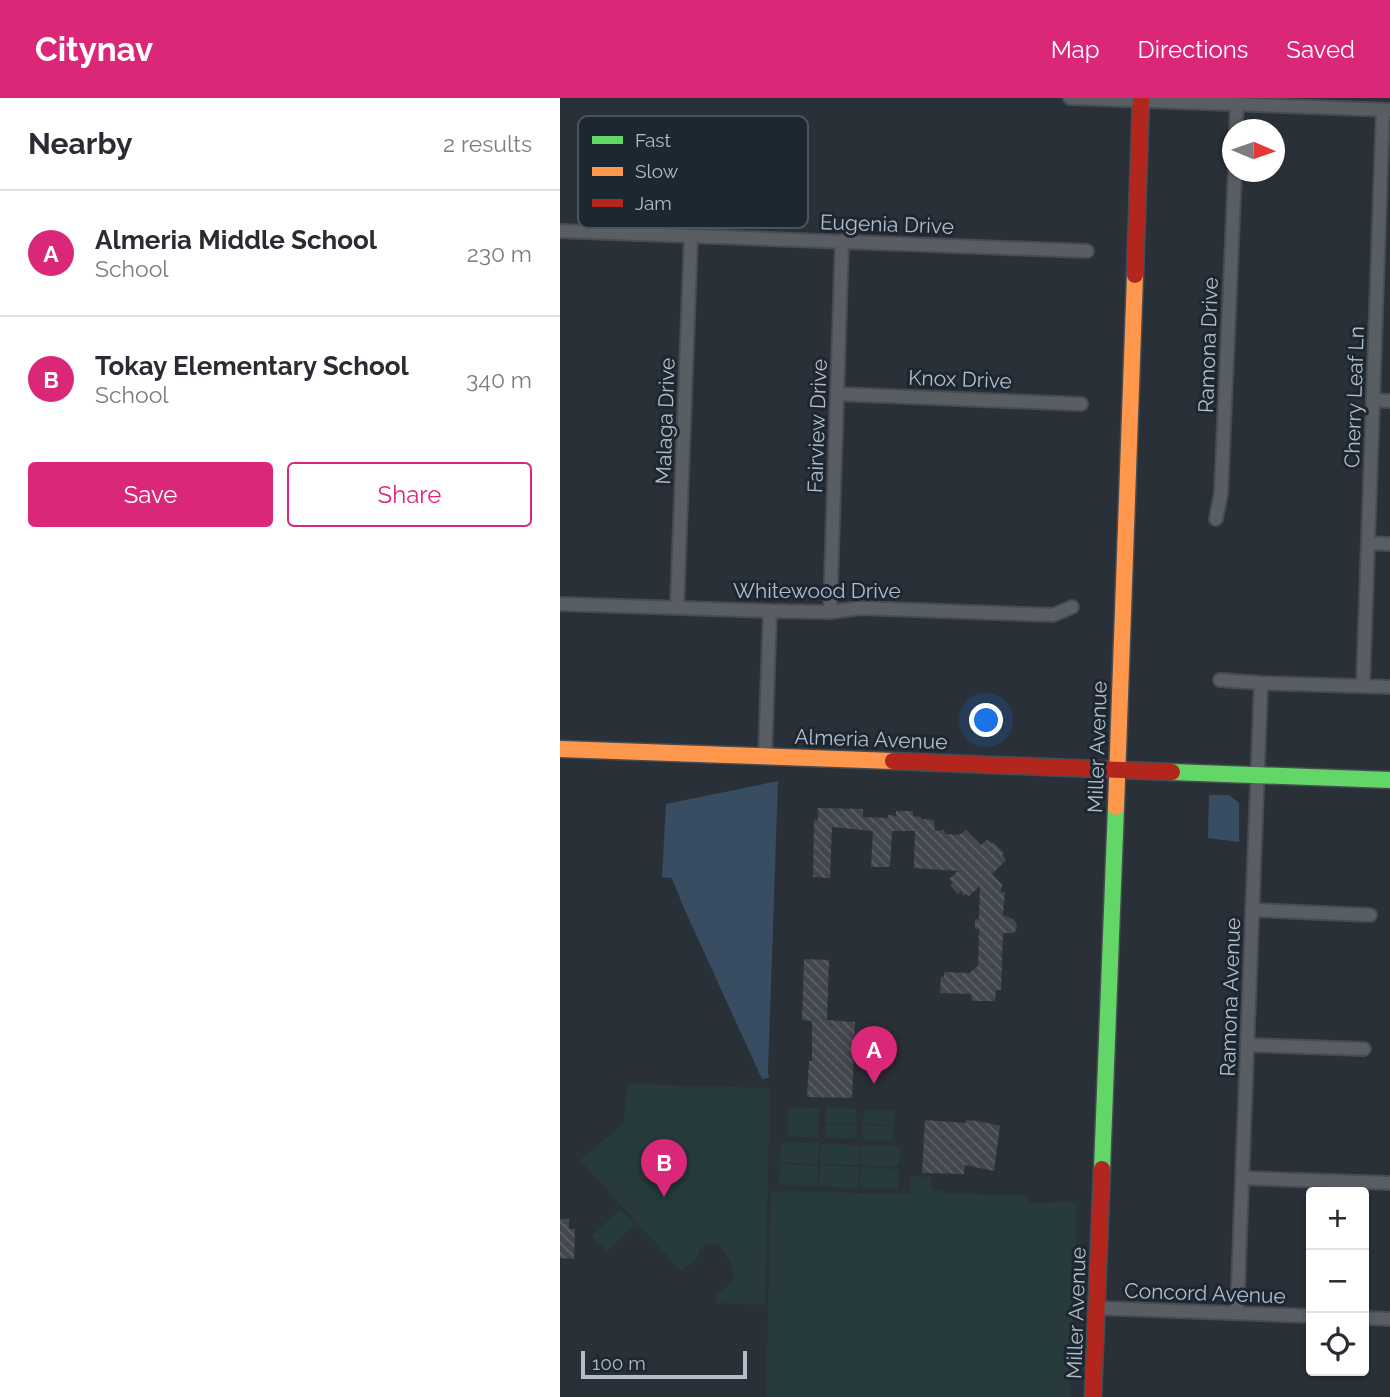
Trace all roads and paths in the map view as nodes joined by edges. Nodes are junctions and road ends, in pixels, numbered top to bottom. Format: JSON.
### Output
{"nodes":[{"id":1,"x":1070,"y":98,"type":"edge"},
{"id":2,"x":1141,"y":99,"type":"edge"},
{"id":3,"x":1237,"y":104,"type":"junction"},
{"id":4,"x":1387,"y":110,"type":"edge"},
{"id":5,"x":1237,"y":119,"type":"edge"},
{"id":6,"x":1235,"y":182,"type":"edge"},
{"id":7,"x":560,"y":231,"type":"edge"},
{"id":8,"x":691,"y":236,"type":"junction"},
{"id":9,"x":842,"y":241,"type":"junction"},
{"id":10,"x":1087,"y":251,"type":"dead end"},
{"id":11,"x":1384,"y":256,"type":"edge"},
{"id":12,"x":838,"y":394,"type":"junction"},
{"id":13,"x":1373,"y":400,"type":"junction"},
{"id":14,"x":1390,"y":401,"type":"edge"},
{"id":15,"x":1081,"y":404,"type":"dead end"},
{"id":16,"x":1216,"y":519,"type":"dead end"},
{"id":17,"x":1368,"y":543,"type":"junction"},
{"id":18,"x":1390,"y":544,"type":"edge"},
{"id":19,"x":560,"y":604,"type":"edge"},
{"id":20,"x":677,"y":607,"type":"junction"},
{"id":21,"x":1072,"y":607,"type":"dead end"},
{"id":22,"x":770,"y":611,"type":"junction"},
{"id":23,"x":830,"y":612,"type":"junction"},
{"id":24,"x":1220,"y":680,"type":"dead end"},
{"id":25,"x":1261,"y":683,"type":"junction"},
{"id":26,"x":1363,"y":686,"type":"junction"},
{"id":27,"x":1390,"y":687,"type":"edge"},
{"id":28,"x":560,"y":749,"type":"edge"},
{"id":29,"x":765,"y":756,"type":"junction"},
{"id":30,"x":1117,"y":769,"type":"junction"},
{"id":31,"x":1257,"y":775,"type":"junction"},
{"id":32,"x":1390,"y":780,"type":"edge"},
{"id":33,"x":1252,"y":910,"type":"junction"},
{"id":34,"x":1370,"y":915,"type":"dead end"},
{"id":35,"x":1247,"y":1045,"type":"junction"},
{"id":36,"x":1364,"y":1049,"type":"dead end"},
{"id":37,"x":1242,"y":1178,"type":"junction"},
{"id":38,"x":1390,"y":1184,"type":"edge"},
{"id":39,"x":1097,"y":1308,"type":"junction"},
{"id":40,"x":1237,"y":1313,"type":"junction"},
{"id":41,"x":1306,"y":1316,"type":"edge"},
{"id":42,"x":1369,"y":1318,"type":"edge"},
{"id":43,"x":1390,"y":1319,"type":"edge"},
{"id":44,"x":1093,"y":1397,"type":"edge"}],
"edges":[{"from":1,"to":2,"type":"street"},
{"from":2,"to":3,"type":"street"},
{"from":2,"to":30,"type":"street","name":"Miller Avenue"},
{"from":3,"to":4,"type":"street"},
{"from":3,"to":5,"type":"street"},
{"from":4,"to":11,"type":"street","name":"Cherry Leaf Ln"},
{"from":6,"to":16,"type":"street","name":"Ramona Drive"},
{"from":7,"to":8,"type":"street","name":"Eugenia Drive"},
{"from":8,"to":9,"type":"street","name":"Eugenia Drive"},
{"from":8,"to":20,"type":"street","name":"Malaga Drive"},
{"from":9,"to":10,"type":"street","name":"Eugenia Drive"},
{"from":9,"to":12,"type":"street","name":"Fairview Drive"},
{"from":11,"to":13,"type":"street","name":"Cherry Leaf Ln"},
{"from":12,"to":15,"type":"street","name":"Knox Drive"},
{"from":12,"to":23,"type":"street","name":"Fairview Drive"},
{"from":13,"to":14,"type":"street"},
{"from":13,"to":17,"type":"street","name":"Cherry Leaf Ln"},
{"from":17,"to":18,"type":"street"},
{"from":17,"to":26,"type":"street","name":"Cherry Leaf Ln"},
{"from":19,"to":20,"type":"street","name":"Whitewood Drive"},
{"from":20,"to":22,"type":"street","name":"Whitewood Drive"},
{"from":21,"to":23,"type":"street","name":"Whitewood Drive"},
{"from":22,"to":23,"type":"street","name":"Whitewood Drive"},
{"from":22,"to":29,"type":"street"},
{"from":24,"to":25,"type":"street"},
{"from":25,"to":26,"type":"street"},
{"from":25,"to":31,"type":"street","name":"Ramona Avenue"},
{"from":26,"to":27,"type":"street"},
{"from":28,"to":29,"type":"street","name":"Almeria Avenue"},
{"from":29,"to":30,"type":"street","name":"Almeria Avenue"},
{"from":30,"to":31,"type":"street","name":"Almeria Avenue"},
{"from":30,"to":39,"type":"street","name":"Miller Avenue"},
{"from":31,"to":32,"type":"street","name":"Almeria Avenue"},
{"from":31,"to":33,"type":"street","name":"Ramona Avenue"},
{"from":33,"to":34,"type":"street"},
{"from":33,"to":35,"type":"street","name":"Ramona Avenue"},
{"from":35,"to":36,"type":"street"},
{"from":35,"to":37,"type":"street","name":"Ramona Avenue"},
{"from":37,"to":38,"type":"street"},
{"from":37,"to":40,"type":"street","name":"Ramona Avenue"},
{"from":39,"to":40,"type":"street","name":"Concord Avenue"},
{"from":39,"to":44,"type":"street","name":"Miller Avenue"},
{"from":40,"to":41,"type":"street","name":"Concord Avenue"},
{"from":42,"to":43,"type":"street"}]}
